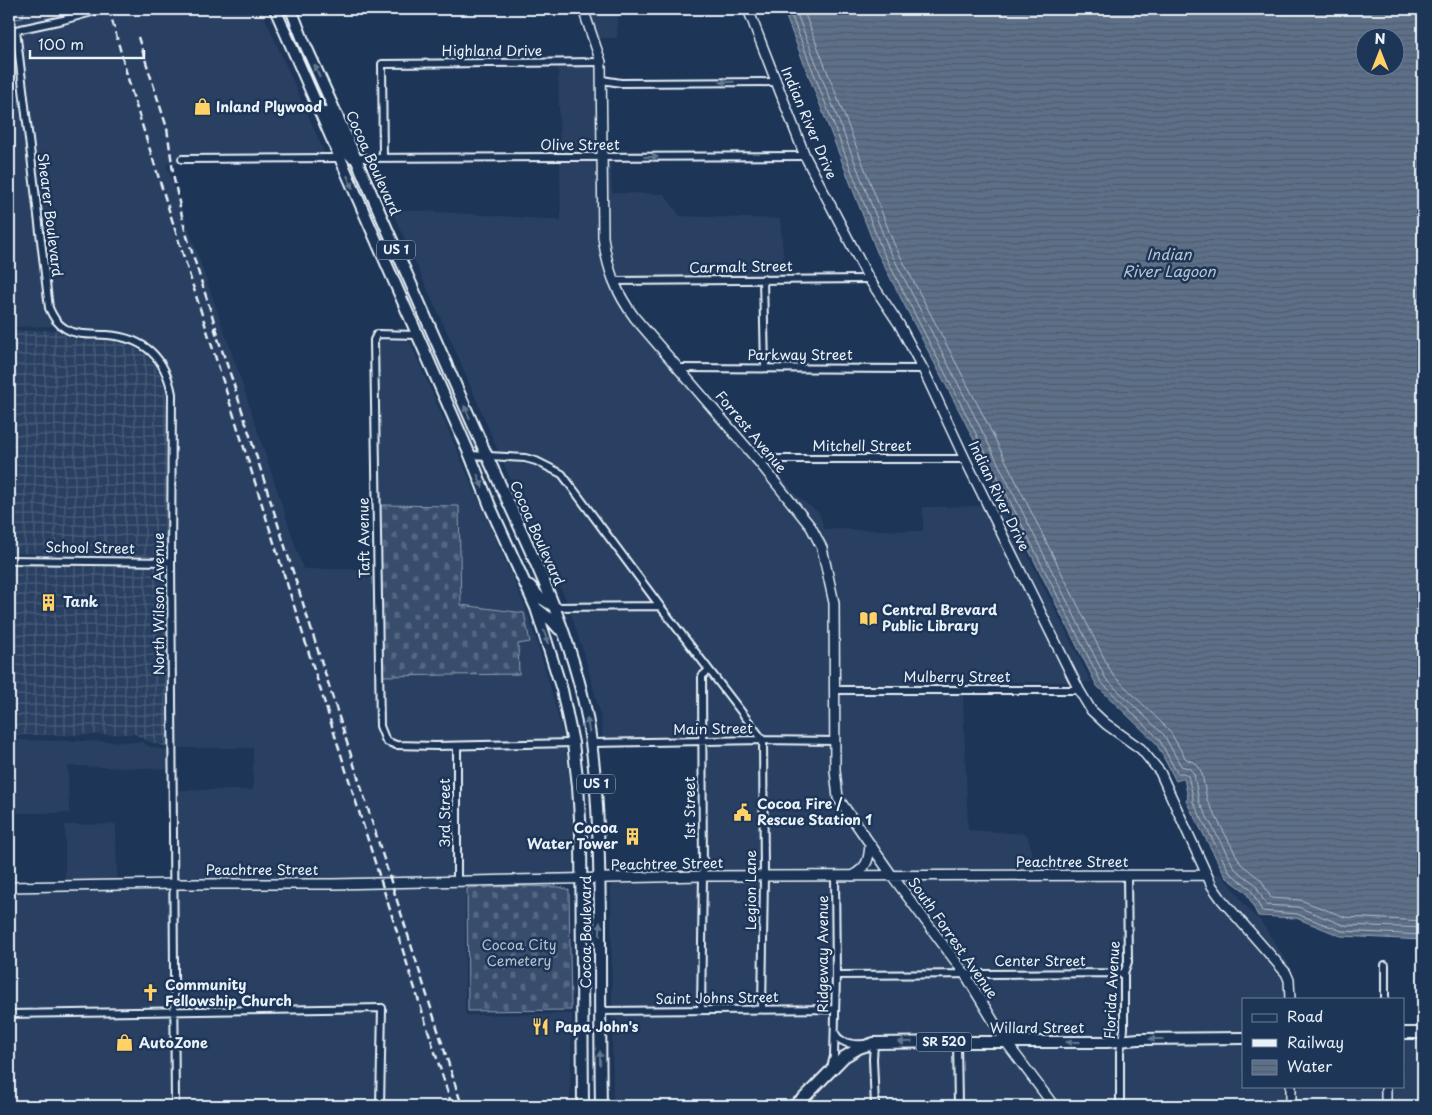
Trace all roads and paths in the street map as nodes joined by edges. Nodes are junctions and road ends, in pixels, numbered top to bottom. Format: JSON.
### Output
{"nodes":[{"id":1,"x":103,"y":9,"type":"edge"},
{"id":2,"x":275,"y":9,"type":"edge"},
{"id":3,"x":291,"y":9,"type":"edge"},
{"id":4,"x":583,"y":9,"type":"edge"},
{"id":5,"x":748,"y":9,"type":"edge"},
{"id":6,"x":12,"y":30,"type":"edge"},
{"id":7,"x":601,"y":62,"type":"junction"},
{"id":8,"x":304,"y":78,"type":"junction"},
{"id":9,"x":602,"y":80,"type":"junction"},
{"id":10,"x":776,"y":82,"type":"junction"},
{"id":11,"x":805,"y":156,"type":"junction"},
{"id":12,"x":602,"y":157,"type":"junction"},
{"id":13,"x":339,"y":158,"type":"junction"},
{"id":14,"x":356,"y":158,"type":"junction"},
{"id":15,"x":382,"y":158,"type":"junction"},
{"id":16,"x":182,"y":159,"type":"dead end"},
{"id":17,"x":398,"y":255,"type":"junction"},
{"id":18,"x":869,"y":279,"type":"junction"},
{"id":19,"x":763,"y":280,"type":"junction"},
{"id":20,"x":613,"y":281,"type":"junction"},
{"id":21,"x":417,"y":335,"type":"junction"},
{"id":22,"x":132,"y":340,"type":"joint"},
{"id":23,"x":765,"y":367,"type":"junction"},
{"id":24,"x":678,"y":368,"type":"junction"},
{"id":25,"x":923,"y":369,"type":"junction"},
{"id":26,"x":470,"y":454,"type":"junction"},
{"id":27,"x":487,"y":457,"type":"junction"},
{"id":28,"x":965,"y":459,"type":"junction"},
{"id":29,"x":759,"y":462,"type":"junction"},
{"id":30,"x":9,"y":560,"type":"edge"},
{"id":31,"x":171,"y":562,"type":"junction"},
{"id":32,"x":522,"y":576,"type":"junction"},
{"id":33,"x":660,"y":606,"type":"junction"},
{"id":34,"x":555,"y":607,"type":"junction"},
{"id":35,"x":536,"y":608,"type":"junction"},
{"id":36,"x":564,"y":636,"type":"junction"},
{"id":37,"x":709,"y":670,"type":"junction"},
{"id":38,"x":834,"y":690,"type":"junction"},
{"id":39,"x":1079,"y":690,"type":"junction"},
{"id":40,"x":763,"y":740,"type":"junction"},
{"id":41,"x":835,"y":741,"type":"junction"},
{"id":42,"x":702,"y":742,"type":"junction"},
{"id":43,"x":573,"y":743,"type":"junction"},
{"id":44,"x":591,"y":743,"type":"junction"},
{"id":45,"x":457,"y":746,"type":"junction"},
{"id":46,"x":870,"y":844,"type":"junction"},
{"id":47,"x":1127,"y":875,"type":"junction"},
{"id":48,"x":1206,"y":875,"type":"junction"},
{"id":49,"x":703,"y":876,"type":"junction"},
{"id":50,"x":764,"y":876,"type":"junction"},
{"id":51,"x":835,"y":876,"type":"junction"},
{"id":52,"x":851,"y":876,"type":"junction"},
{"id":53,"x":893,"y":877,"type":"junction"},
{"id":54,"x":581,"y":878,"type":"junction"},
{"id":55,"x":600,"y":878,"type":"junction"},
{"id":56,"x":457,"y":881,"type":"junction"},
{"id":57,"x":172,"y":884,"type":"junction"},
{"id":58,"x":9,"y":887,"type":"edge"},
{"id":59,"x":1385,"y":965,"type":"dead end"},
{"id":60,"x":1124,"y":973,"type":"junction"},
{"id":61,"x":965,"y":974,"type":"junction"},
{"id":62,"x":836,"y":975,"type":"junction"},
{"id":63,"x":1290,"y":998,"type":"edge"},
{"id":64,"x":1385,"y":998,"type":"edge"},
{"id":65,"x":701,"y":1010,"type":"junction"},
{"id":66,"x":762,"y":1010,"type":"junction"},
{"id":67,"x":835,"y":1010,"type":"junction"},
{"id":68,"x":174,"y":1011,"type":"junction"},
{"id":69,"x":600,"y":1011,"type":"junction"},
{"id":70,"x":9,"y":1014,"type":"edge"},
{"id":71,"x":835,"y":1032,"type":"junction"},
{"id":72,"x":1404,"y":1033,"type":"edge"},
{"id":73,"x":1423,"y":1033,"type":"edge"},
{"id":74,"x":1242,"y":1038,"type":"edge"},
{"id":75,"x":1122,"y":1041,"type":"junction"},
{"id":76,"x":957,"y":1042,"type":"junction"},
{"id":77,"x":1006,"y":1042,"type":"junction"},
{"id":78,"x":874,"y":1043,"type":"junction"},
{"id":79,"x":832,"y":1068,"type":"junction"},
{"id":80,"x":1290,"y":1088,"type":"edge"},
{"id":81,"x":1386,"y":1088,"type":"edge"},
{"id":82,"x":875,"y":1103,"type":"edge"},
{"id":83,"x":175,"y":1106,"type":"edge"},
{"id":84,"x":380,"y":1106,"type":"edge"},
{"id":85,"x":583,"y":1106,"type":"edge"},
{"id":86,"x":600,"y":1106,"type":"edge"},
{"id":87,"x":793,"y":1106,"type":"edge"},
{"id":88,"x":958,"y":1106,"type":"edge"},
{"id":89,"x":1054,"y":1106,"type":"edge"},
{"id":90,"x":1120,"y":1106,"type":"edge"},
{"id":91,"x":1291,"y":1106,"type":"edge"},
{"id":92,"x":1386,"y":1106,"type":"edge"}],
"edges":[{"from":1,"to":6,"type":"street"},
{"from":2,"to":8,"type":"main road","name":"Cocoa Boulevard","number":"US 1"},
{"from":14,"to":3,"type":"main road","name":"Cocoa Boulevard","number":"US 1","one_way":true},
{"from":4,"to":7,"type":"street","name":"Forrest Avenue"},
{"from":5,"to":10,"type":"street","name":"Indian River Drive"},
{"from":6,"to":22,"type":"street","name":"Shearer Boulevard"},
{"from":7,"to":9,"type":"street","name":"Forrest Avenue"},
{"from":7,"to":15,"type":"street","name":"Highland Drive"},
{"from":8,"to":13,"type":"main road","name":"Cocoa Boulevard","number":"US 1"},
{"from":8,"to":14,"type":"main road"},
{"from":10,"to":9,"type":"street","one_way":true},
{"from":9,"to":12,"type":"street","name":"Forrest Avenue"},
{"from":10,"to":11,"type":"street","name":"Indian River Drive"},
{"from":12,"to":11,"type":"street","name":"Olive Street","one_way":true},
{"from":11,"to":18,"type":"street","name":"Indian River Drive"},
{"from":12,"to":15,"type":"street","name":"Olive Street"},
{"from":12,"to":20,"type":"street","name":"Forrest Avenue"},
{"from":13,"to":16,"type":"street"},
{"from":13,"to":17,"type":"main road"},
{"from":13,"to":21,"type":"main road","name":"Cocoa Boulevard","number":"US 1","one_way":true},
{"from":14,"to":15,"type":"street","name":"Olive Street"},
{"from":14,"to":17,"type":"main road","name":"Cocoa Boulevard","number":"US 1"},
{"from":27,"to":17,"type":"main road","name":"Cocoa Boulevard","number":"US 1","one_way":true},
{"from":18,"to":19,"type":"street","name":"Carmalt Street"},
{"from":18,"to":25,"type":"street","name":"Indian River Drive"},
{"from":19,"to":20,"type":"street","name":"Carmalt Street"},
{"from":19,"to":23,"type":"street"},
{"from":20,"to":24,"type":"street","name":"Forrest Avenue"},
{"from":21,"to":26,"type":"main road","name":"Cocoa Boulevard","number":"US 1"},
{"from":21,"to":45,"type":"street","name":"Taft Avenue"},
{"from":22,"to":31,"type":"street","name":"North Wilson Avenue"},
{"from":23,"to":24,"type":"street","name":"Parkway Street"},
{"from":23,"to":25,"type":"street","name":"Parkway Street"},
{"from":24,"to":29,"type":"street","name":"Forrest Avenue"},
{"from":25,"to":28,"type":"street","name":"Indian River Drive"},
{"from":26,"to":27,"type":"street"},
{"from":26,"to":32,"type":"main road","name":"Cocoa Boulevard","number":"US 1","one_way":true},
{"from":27,"to":33,"type":"street"},
{"from":27,"to":34,"type":"main road","name":"Cocoa Boulevard","number":"US 1"},
{"from":28,"to":29,"type":"street","name":"Mitchell Street"},
{"from":28,"to":39,"type":"street","name":"Indian River Drive"},
{"from":29,"to":38,"type":"street","name":"Forrest Avenue"},
{"from":30,"to":31,"type":"street","name":"School Street"},
{"from":31,"to":57,"type":"street","name":"North Wilson Avenue"},
{"from":32,"to":34,"type":"main road"},
{"from":32,"to":35,"type":"main road","name":"Cocoa Boulevard","number":"US 1"},
{"from":33,"to":34,"type":"street"},
{"from":33,"to":37,"type":"street"},
{"from":34,"to":36,"type":"main road","name":"Cocoa Boulevard","number":"US 1"},
{"from":35,"to":36,"type":"main road"},
{"from":35,"to":43,"type":"main road","name":"Cocoa Boulevard","number":"US 1","one_way":true},
{"from":44,"to":36,"type":"main road","name":"Cocoa Boulevard","number":"US 1","one_way":true},
{"from":37,"to":40,"type":"street"},
{"from":37,"to":42,"type":"street","name":"1st Street"},
{"from":38,"to":39,"type":"street","name":"Mulberry Street"},
{"from":38,"to":41,"type":"street","name":"Forrest Avenue"},
{"from":39,"to":48,"type":"street","name":"Indian River Drive"},
{"from":40,"to":41,"type":"street","name":"Main Street"},
{"from":40,"to":42,"type":"street","name":"Main Street"},
{"from":40,"to":50,"type":"street","name":"Legion Lane"},
{"from":41,"to":46,"type":"street","name":"Forrest Avenue"},
{"from":42,"to":44,"type":"street","name":"Main Street"},
{"from":42,"to":49,"type":"street","name":"1st Street"},
{"from":43,"to":45,"type":"street"},
{"from":43,"to":54,"type":"main road","name":"Cocoa Boulevard","number":"US 1"},
{"from":44,"to":55,"type":"main road","name":"Cocoa Boulevard","number":"US 1"},
{"from":45,"to":56,"type":"street","name":"3rd Street"},
{"from":46,"to":52,"type":"street"},
{"from":46,"to":53,"type":"street","name":"Forrest Avenue"},
{"from":47,"to":48,"type":"street","name":"Peachtree Street"},
{"from":47,"to":53,"type":"street","name":"Peachtree Street"},
{"from":47,"to":60,"type":"street","name":"Florida Avenue"},
{"from":48,"to":63,"type":"street","name":"Indian River Drive"},
{"from":49,"to":50,"type":"street","name":"Peachtree Street"},
{"from":49,"to":55,"type":"street","name":"Peachtree Street"},
{"from":49,"to":65,"type":"street","name":"1st Street"},
{"from":50,"to":51,"type":"street","name":"Peachtree Street"},
{"from":50,"to":66,"type":"street","name":"Legion Lane"},
{"from":51,"to":52,"type":"street","name":"Peachtree Street"},
{"from":51,"to":62,"type":"street","name":"Ridgeway Avenue"},
{"from":52,"to":53,"type":"street","name":"Peachtree Street"},
{"from":53,"to":61,"type":"street","name":"South Forrest Avenue"},
{"from":54,"to":55,"type":"street","name":"Peachtree Street"},
{"from":54,"to":56,"type":"street","name":"Peachtree Street"},
{"from":54,"to":85,"type":"main road","name":"Cocoa Boulevard","number":"US 1"},
{"from":69,"to":55,"type":"main road","name":"Cocoa Boulevard","number":"US 1","one_way":true},
{"from":56,"to":57,"type":"street","name":"Peachtree Street"},
{"from":57,"to":58,"type":"street","name":"Peachtree Street"},
{"from":57,"to":68,"type":"street","name":"North Wilson Avenue"},
{"from":59,"to":64,"type":"street"},
{"from":60,"to":61,"type":"street","name":"Center Street"},
{"from":60,"to":75,"type":"street","name":"Florida Avenue"},
{"from":61,"to":62,"type":"street","name":"Center Street"},
{"from":61,"to":77,"type":"street","name":"South Forrest Avenue"},
{"from":62,"to":67,"type":"street","name":"Ridgeway Avenue"},
{"from":65,"to":66,"type":"street","name":"Saint Johns Street"},
{"from":65,"to":69,"type":"street","name":"Saint Johns Street"},
{"from":66,"to":67,"type":"street","name":"Saint Johns Street"},
{"from":67,"to":71,"type":"street","name":"Ridgeway Avenue"},
{"from":68,"to":70,"type":"street"},
{"from":68,"to":83,"type":"street","name":"North Wilson Avenue"},
{"from":68,"to":84,"type":"street"},
{"from":86,"to":69,"type":"main road","name":"Cocoa Boulevard","number":"US 1","one_way":true},
{"from":71,"to":78,"type":"street","name":"Ridgeway Avenue"},
{"from":71,"to":79,"type":"street","name":"Ridgeway Avenue"},
{"from":72,"to":73,"type":"main road"},
{"from":74,"to":75,"type":"main road","name":"Willard Street","number":"SR 520","one_way":true},
{"from":75,"to":77,"type":"main road","name":"Willard Street","number":"SR 520","one_way":true},
{"from":75,"to":90,"type":"street","name":"Florida Avenue"},
{"from":76,"to":77,"type":"main road","name":"Willard Street","number":"SR 520"},
{"from":76,"to":78,"type":"main road","name":"Willard Street","number":"SR 520","one_way":true},
{"from":76,"to":88,"type":"street"},
{"from":77,"to":89,"type":"street","name":"South Forrest Avenue"},
{"from":78,"to":79,"type":"main road","name":"Willard Street","number":"SR 520"},
{"from":78,"to":82,"type":"street"},
{"from":79,"to":87,"type":"main road","name":"Willard Street","number":"SR 520"},
{"from":80,"to":91,"type":"street"},
{"from":81,"to":92,"type":"street"}]}
